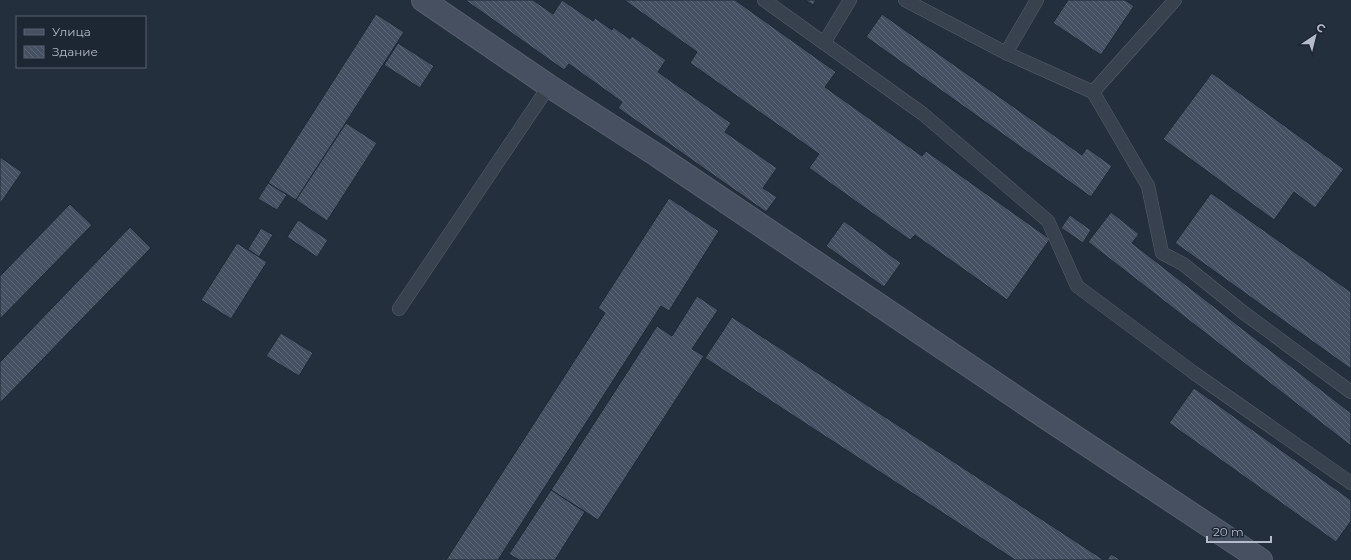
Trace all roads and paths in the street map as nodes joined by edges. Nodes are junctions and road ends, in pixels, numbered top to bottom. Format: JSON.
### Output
{"nodes":[{"id":1,"x":423,"y":0,"type":"edge"},
{"id":2,"x":764,"y":0,"type":"edge"},
{"id":3,"x":850,"y":0,"type":"edge"},
{"id":4,"x":905,"y":0,"type":"edge"},
{"id":5,"x":1037,"y":0,"type":"edge"},
{"id":6,"x":1175,"y":0,"type":"edge"},
{"id":7,"x":824,"y":43,"type":"junction"},
{"id":8,"x":1006,"y":53,"type":"junction"},
{"id":9,"x":550,"y":86,"type":"junction"},
{"id":10,"x":1093,"y":92,"type":"junction"},
{"id":11,"x":399,"y":309,"type":"dead end"},
{"id":12,"x":1351,"y":392,"type":"edge"},
{"id":13,"x":1351,"y":483,"type":"edge"},
{"id":14,"x":1254,"y":558,"type":"edge"}],
"edges":[{"from":1,"to":9,"type":"street"},
{"from":2,"to":7,"type":"lane"},
{"from":3,"to":7,"type":"lane"},
{"from":4,"to":8,"type":"lane"},
{"from":5,"to":8,"type":"lane"},
{"from":6,"to":10,"type":"lane"},
{"from":7,"to":13,"type":"lane"},
{"from":8,"to":10,"type":"lane"},
{"from":9,"to":11,"type":"lane"},
{"from":9,"to":14,"type":"street"},
{"from":10,"to":12,"type":"lane"}]}
